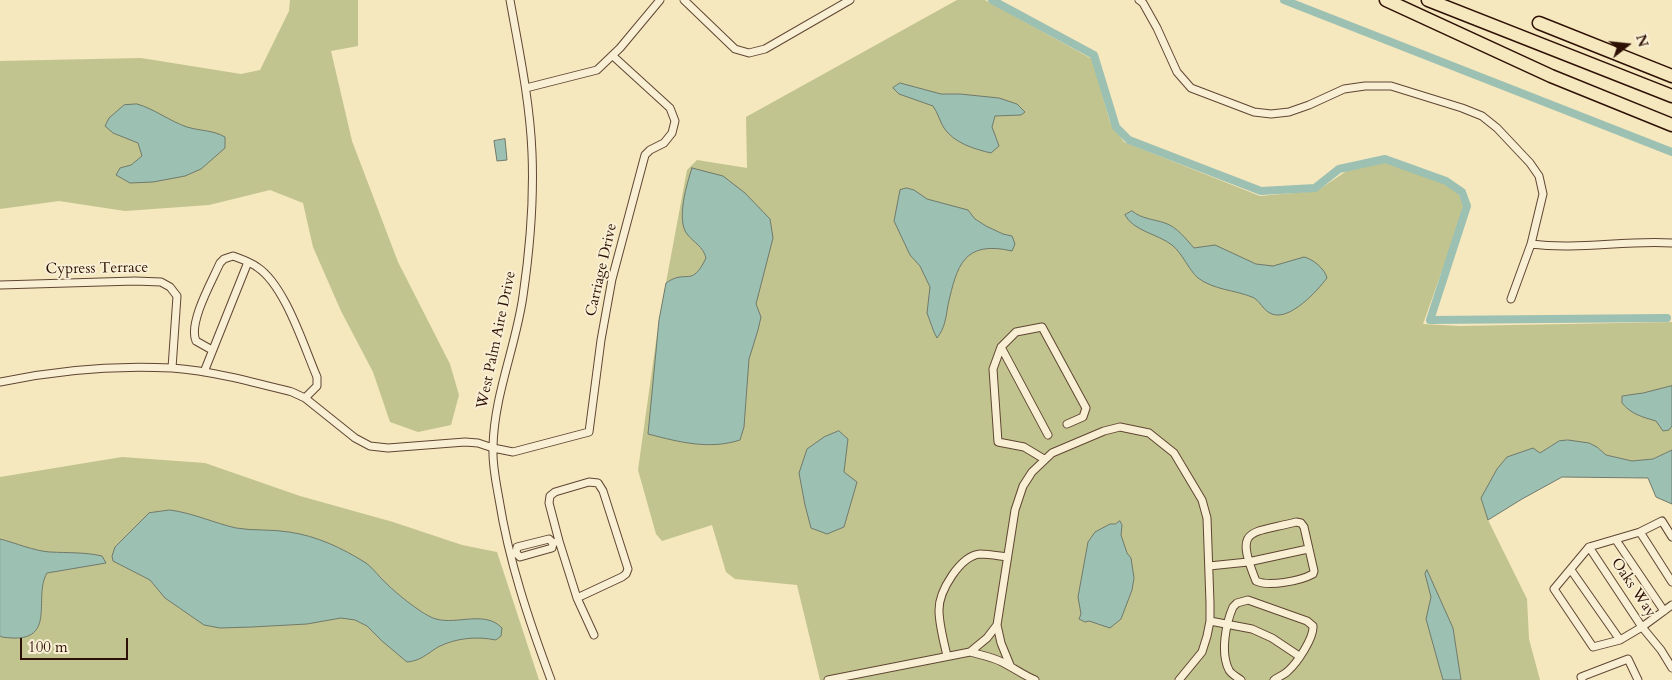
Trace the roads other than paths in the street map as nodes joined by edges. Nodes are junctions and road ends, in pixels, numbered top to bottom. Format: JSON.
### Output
{"nodes":[{"id":1,"x":510,"y":0,"type":"edge"},
{"id":2,"x":660,"y":0,"type":"edge"},
{"id":3,"x":684,"y":0,"type":"edge"},
{"id":4,"x":850,"y":0,"type":"edge"},
{"id":5,"x":1139,"y":0,"type":"edge"},
{"id":6,"x":1386,"y":0,"type":"edge"},
{"id":7,"x":1428,"y":0,"type":"edge"},
{"id":8,"x":1539,"y":23,"type":"dead end"},
{"id":9,"x":613,"y":56,"type":"junction"},
{"id":10,"x":1672,"y":76,"type":"edge"},
{"id":11,"x":526,"y":88,"type":"junction"},
{"id":12,"x":1672,"y":96,"type":"edge"},
{"id":13,"x":1672,"y":125,"type":"edge"},
{"id":14,"x":1672,"y":243,"type":"edge"},
{"id":15,"x":1531,"y":244,"type":"junction"},
{"id":16,"x":248,"y":262,"type":"junction"},
{"id":17,"x":0,"y":285,"type":"edge"},
{"id":18,"x":1511,"y":299,"type":"dead end"},
{"id":19,"x":1001,"y":347,"type":"junction"},
{"id":20,"x":212,"y":350,"type":"junction"},
{"id":21,"x":172,"y":368,"type":"junction"},
{"id":22,"x":204,"y":372,"type":"junction"},
{"id":23,"x":0,"y":382,"type":"edge"},
{"id":24,"x":305,"y":398,"type":"junction"},
{"id":25,"x":1067,"y":424,"type":"dead end"},
{"id":26,"x":1048,"y":435,"type":"dead end"},
{"id":27,"x":492,"y":448,"type":"junction"},
{"id":28,"x":1044,"y":459,"type":"junction"},
{"id":29,"x":1640,"y":532,"type":"junction"},
{"id":30,"x":1672,"y":537,"type":"edge"},
{"id":31,"x":1616,"y":540,"type":"junction"},
{"id":32,"x":556,"y":542,"type":"junction"},
{"id":33,"x":1589,"y":547,"type":"junction"},
{"id":34,"x":1308,"y":549,"type":"junction"},
{"id":35,"x":513,"y":554,"type":"junction"},
{"id":36,"x":1007,"y":557,"type":"junction"},
{"id":37,"x":1248,"y":562,"type":"junction"},
{"id":38,"x":1209,"y":566,"type":"junction"},
{"id":39,"x":1571,"y":570,"type":"junction"},
{"id":40,"x":1672,"y":582,"type":"edge"},
{"id":41,"x":577,"y":598,"type":"junction"},
{"id":42,"x":1672,"y":605,"type":"edge"},
{"id":43,"x":1664,"y":611,"type":"junction"},
{"id":44,"x":1210,"y":621,"type":"junction"},
{"id":45,"x":1229,"y":624,"type":"junction"},
{"id":46,"x":997,"y":625,"type":"junction"},
{"id":47,"x":1642,"y":627,"type":"junction"},
{"id":48,"x":594,"y":635,"type":"dead end"},
{"id":49,"x":1620,"y":640,"type":"junction"},
{"id":50,"x":970,"y":652,"type":"junction"},
{"id":51,"x":947,"y":656,"type":"junction"},
{"id":52,"x":1299,"y":656,"type":"junction"},
{"id":53,"x":1010,"y":667,"type":"junction"},
{"id":54,"x":1672,"y":668,"type":"edge"},
{"id":55,"x":551,"y":680,"type":"edge"},
{"id":56,"x":828,"y":680,"type":"edge"},
{"id":57,"x":1035,"y":680,"type":"edge"},
{"id":58,"x":1179,"y":680,"type":"edge"},
{"id":59,"x":1241,"y":680,"type":"edge"},
{"id":60,"x":1274,"y":680,"type":"edge"},
{"id":61,"x":1582,"y":680,"type":"edge"},
{"id":62,"x":1638,"y":680,"type":"edge"}],
"edges":[{"from":1,"to":11,"type":"street","name":"West Palm Aire Drive"},
{"from":2,"to":9,"type":"street"},
{"from":3,"to":4,"type":"street"},
{"from":5,"to":15,"type":"street"},
{"from":6,"to":13,"type":"highway"},
{"from":7,"to":12,"type":"highway"},
{"from":8,"to":10,"type":"highway"},
{"from":9,"to":11,"type":"street"},
{"from":9,"to":27,"type":"street","name":"Carriage Drive"},
{"from":11,"to":27,"type":"street","name":"West Palm Aire Drive"},
{"from":14,"to":15,"type":"street"},
{"from":15,"to":18,"type":"street"},
{"from":16,"to":20,"type":"street"},
{"from":16,"to":20,"type":"street"},
{"from":16,"to":24,"type":"street"},
{"from":17,"to":21,"type":"street","name":"Cypress Terrace"},
{"from":19,"to":25,"type":"street"},
{"from":19,"to":26,"type":"street"},
{"from":19,"to":28,"type":"street"},
{"from":20,"to":22,"type":"street"},
{"from":21,"to":22,"type":"street"},
{"from":21,"to":23,"type":"street"},
{"from":22,"to":24,"type":"street"},
{"from":24,"to":27,"type":"street"},
{"from":27,"to":35,"type":"street","name":"West Palm Aire Drive"},
{"from":28,"to":36,"type":"street"},
{"from":28,"to":38,"type":"street"},
{"from":29,"to":30,"type":"street"},
{"from":29,"to":31,"type":"street"},
{"from":29,"to":40,"type":"street"},
{"from":31,"to":33,"type":"street"},
{"from":31,"to":43,"type":"street"},
{"from":32,"to":35,"type":"street"},
{"from":32,"to":41,"type":"street"},
{"from":32,"to":41,"type":"street"},
{"from":33,"to":39,"type":"street"},
{"from":33,"to":47,"type":"street","name":"Oaks Way"},
{"from":34,"to":37,"type":"street"},
{"from":34,"to":37,"type":"street"},
{"from":34,"to":37,"type":"street"},
{"from":35,"to":55,"type":"street","name":"West Palm Aire Drive"},
{"from":36,"to":46,"type":"street"},
{"from":36,"to":51,"type":"street"},
{"from":37,"to":38,"type":"street"},
{"from":38,"to":44,"type":"street"},
{"from":39,"to":49,"type":"street"},
{"from":39,"to":49,"type":"street"},
{"from":41,"to":48,"type":"street"},
{"from":42,"to":43,"type":"street"},
{"from":43,"to":47,"type":"street"},
{"from":44,"to":45,"type":"street"},
{"from":44,"to":58,"type":"street"},
{"from":45,"to":52,"type":"street"},
{"from":45,"to":52,"type":"street"},
{"from":45,"to":59,"type":"street"},
{"from":46,"to":50,"type":"street"},
{"from":46,"to":53,"type":"street"},
{"from":47,"to":49,"type":"street"},
{"from":47,"to":54,"type":"street","name":"Oaks Way"},
{"from":50,"to":51,"type":"street"},
{"from":50,"to":53,"type":"street"},
{"from":51,"to":56,"type":"street"},
{"from":52,"to":60,"type":"street"},
{"from":53,"to":57,"type":"street"},
{"from":61,"to":62,"type":"street"}]}
